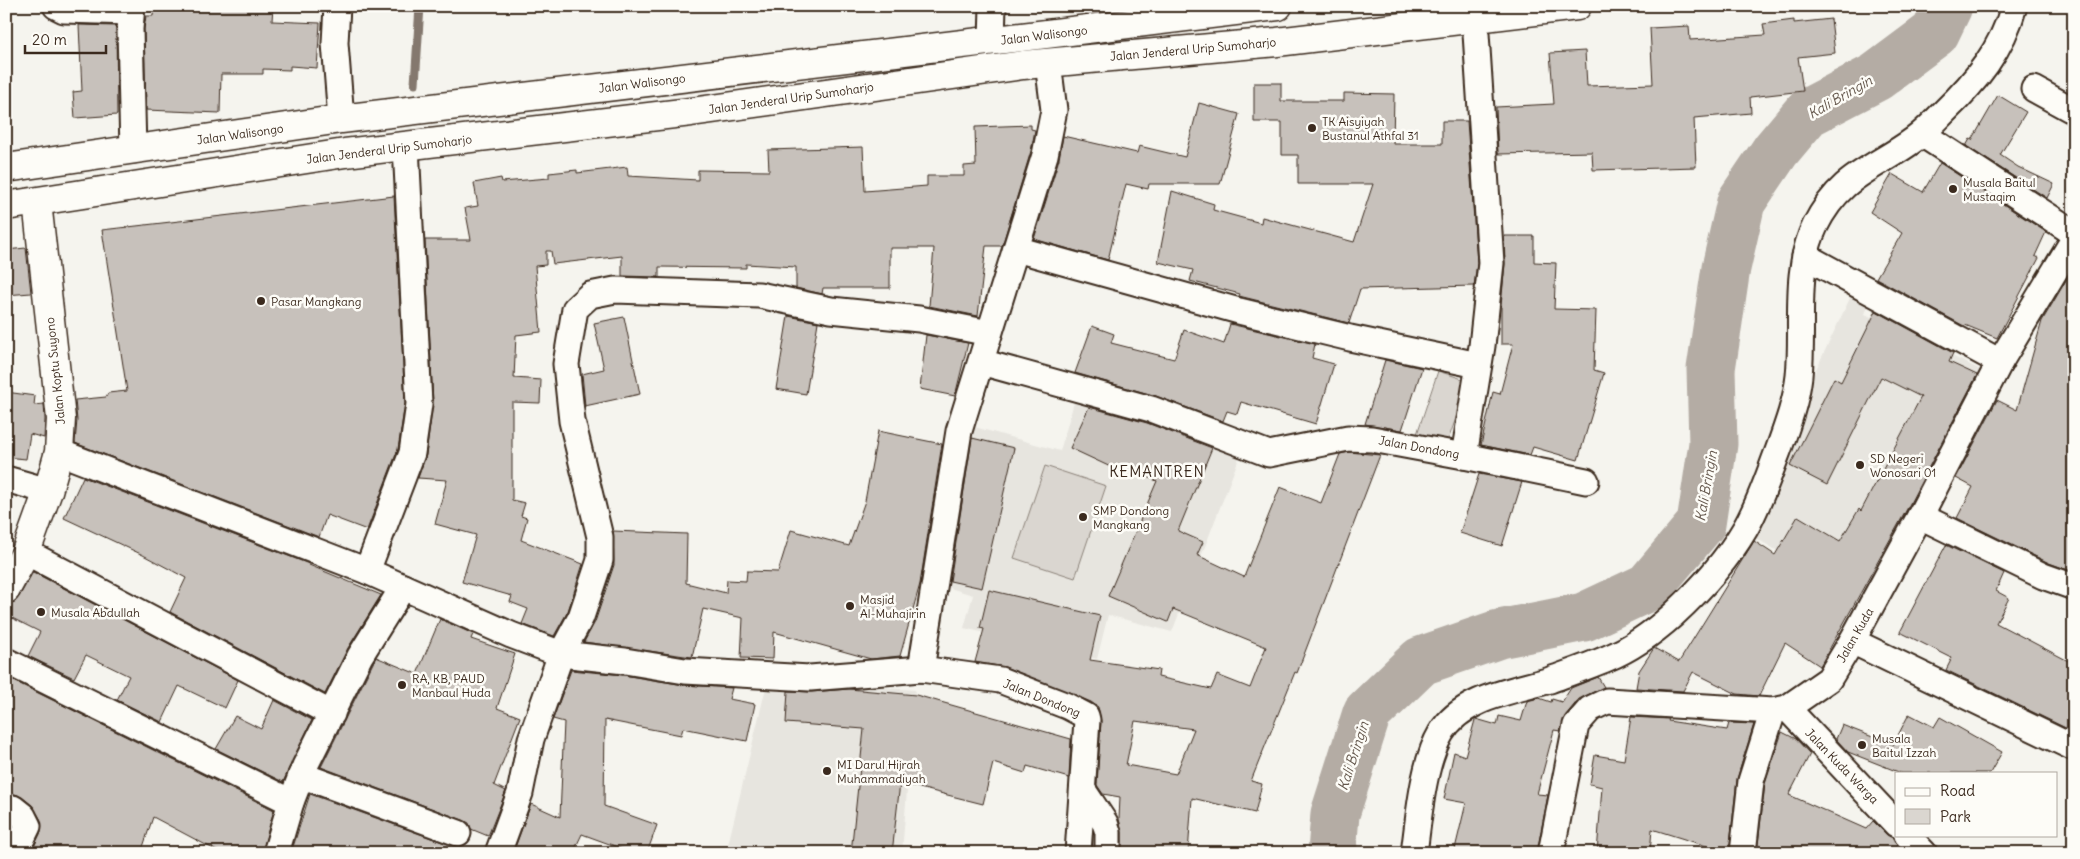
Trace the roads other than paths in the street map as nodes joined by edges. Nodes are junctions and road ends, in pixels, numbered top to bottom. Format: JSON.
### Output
{"nodes":[{"id":1,"x":56,"y":6,"type":"edge"},
{"id":2,"x":337,"y":6,"type":"edge"},
{"id":3,"x":993,"y":6,"type":"edge"},
{"id":4,"x":1278,"y":6,"type":"edge"},
{"id":5,"x":1577,"y":6,"type":"edge"},
{"id":6,"x":2014,"y":6,"type":"edge"},
{"id":7,"x":131,"y":9,"type":"edge"},
{"id":8,"x":1475,"y":18,"type":"junction"},
{"id":9,"x":992,"y":41,"type":"junction"},
{"id":10,"x":1048,"y":63,"type":"junction"},
{"id":11,"x":2034,"y":89,"type":"dead end"},
{"id":12,"x":2074,"y":111,"type":"edge"},
{"id":13,"x":341,"y":119,"type":"junction"},
{"id":14,"x":1922,"y":134,"type":"junction"},
{"id":15,"x":406,"y":146,"type":"junction"},
{"id":16,"x":133,"y":150,"type":"junction"},
{"id":17,"x":6,"y":168,"type":"edge"},
{"id":18,"x":36,"y":202,"type":"junction"},
{"id":19,"x":6,"y":206,"type":"edge"},
{"id":20,"x":2074,"y":233,"type":"edge"},
{"id":21,"x":2074,"y":239,"type":"edge"},
{"id":22,"x":1016,"y":249,"type":"junction"},
{"id":23,"x":1805,"y":256,"type":"junction"},
{"id":24,"x":989,"y":333,"type":"junction"},
{"id":25,"x":981,"y":362,"type":"junction"},
{"id":26,"x":2000,"y":362,"type":"junction"},
{"id":27,"x":1478,"y":365,"type":"junction"},
{"id":28,"x":60,"y":452,"type":"junction"},
{"id":29,"x":1464,"y":456,"type":"junction"},
{"id":30,"x":6,"y":478,"type":"edge"},
{"id":31,"x":1586,"y":481,"type":"dead end"},
{"id":32,"x":48,"y":491,"type":"junction"},
{"id":33,"x":1920,"y":516,"type":"junction"},
{"id":34,"x":26,"y":552,"type":"junction"},
{"id":35,"x":367,"y":571,"type":"junction"},
{"id":36,"x":403,"y":587,"type":"junction"},
{"id":37,"x":2074,"y":587,"type":"edge"},
{"id":38,"x":6,"y":589,"type":"edge"},
{"id":39,"x":1852,"y":640,"type":"junction"},
{"id":40,"x":561,"y":654,"type":"junction"},
{"id":41,"x":6,"y":661,"type":"edge"},
{"id":42,"x":921,"y":669,"type":"junction"},
{"id":43,"x":1780,"y":710,"type":"junction"},
{"id":44,"x":332,"y":714,"type":"junction"},
{"id":45,"x":2074,"y":748,"type":"edge"},
{"id":46,"x":301,"y":775,"type":"junction"},
{"id":47,"x":1083,"y":790,"type":"junction"},
{"id":48,"x":291,"y":802,"type":"junction"},
{"id":49,"x":13,"y":808,"type":"dead end"},
{"id":50,"x":1895,"y":823,"type":"edge"},
{"id":51,"x":458,"y":833,"type":"dead end"},
{"id":52,"x":1908,"y":836,"type":"edge"},
{"id":53,"x":16,"y":853,"type":"edge"},
{"id":54,"x":276,"y":853,"type":"edge"},
{"id":55,"x":498,"y":853,"type":"edge"},
{"id":56,"x":1078,"y":853,"type":"edge"},
{"id":57,"x":1108,"y":853,"type":"edge"},
{"id":58,"x":1414,"y":853,"type":"edge"},
{"id":59,"x":1551,"y":853,"type":"edge"},
{"id":60,"x":1744,"y":853,"type":"edge"},
{"id":61,"x":1924,"y":853,"type":"edge"}],
"edges":[{"from":1,"to":7,"type":"street"},
{"from":2,"to":13,"type":"street"},
{"from":3,"to":9,"type":"street"},
{"from":4,"to":9,"type":"main road","name":"Jalan Walisongo"},
{"from":5,"to":8,"type":"main road","name":"Jalan Jenderal Urip Sumoharjo"},
{"from":6,"to":14,"type":"street"},
{"from":7,"to":16,"type":"street"},
{"from":8,"to":10,"type":"main road","name":"Jalan Jenderal Urip Sumoharjo"},
{"from":8,"to":27,"type":"street","name":"Jalan Dondong"},
{"from":9,"to":13,"type":"main road","name":"Jalan Walisongo"},
{"from":10,"to":15,"type":"main road","name":"Jalan Jenderal Urip Sumoharjo"},
{"from":10,"to":22,"type":"street"},
{"from":11,"to":12,"type":"street"},
{"from":13,"to":16,"type":"main road","name":"Jalan Walisongo"},
{"from":14,"to":20,"type":"street"},
{"from":14,"to":23,"type":"street"},
{"from":15,"to":18,"type":"main road","name":"Jalan Jenderal Urip Sumoharjo"},
{"from":15,"to":35,"type":"street"},
{"from":16,"to":17,"type":"main road","name":"Jalan Walisongo"},
{"from":18,"to":19,"type":"main road","name":"Jalan Jenderal Urip Sumoharjo"},
{"from":18,"to":28,"type":"main road","name":"Jalan Koptu Suyono"},
{"from":21,"to":26,"type":"street","name":"Jalan Kuda"},
{"from":22,"to":24,"type":"street"},
{"from":22,"to":27,"type":"street"},
{"from":23,"to":26,"type":"street"},
{"from":23,"to":58,"type":"street"},
{"from":24,"to":25,"type":"street"},
{"from":24,"to":40,"type":"street"},
{"from":25,"to":29,"type":"street","name":"Jalan Dondong"},
{"from":25,"to":42,"type":"street"},
{"from":26,"to":33,"type":"street","name":"Jalan Kuda"},
{"from":27,"to":29,"type":"street","name":"Jalan Dondong"},
{"from":28,"to":32,"type":"main road","name":"Jalan Koptu Suyono"},
{"from":28,"to":35,"type":"street"},
{"from":29,"to":31,"type":"street"},
{"from":30,"to":32,"type":"street"},
{"from":32,"to":34,"type":"main road","name":"Jalan Koptu Suyono"},
{"from":33,"to":37,"type":"street"},
{"from":33,"to":39,"type":"street","name":"Jalan Kuda"},
{"from":34,"to":38,"type":"main road","name":"Jalan Koptu Suyono"},
{"from":34,"to":44,"type":"street"},
{"from":35,"to":36,"type":"street"},
{"from":36,"to":40,"type":"street"},
{"from":36,"to":44,"type":"street"},
{"from":39,"to":43,"type":"street","name":"Jalan Kuda"},
{"from":39,"to":45,"type":"street"},
{"from":40,"to":42,"type":"street"},
{"from":40,"to":55,"type":"street"},
{"from":41,"to":48,"type":"street"},
{"from":42,"to":47,"type":"street","name":"Jalan Dondong"},
{"from":43,"to":50,"type":"street","name":"Jalan Kuda Warga"},
{"from":43,"to":59,"type":"street"},
{"from":43,"to":60,"type":"street"},
{"from":44,"to":46,"type":"street"},
{"from":46,"to":48,"type":"street"},
{"from":46,"to":51,"type":"street"},
{"from":47,"to":56,"type":"street","name":"Jalan Dondong"},
{"from":47,"to":57,"type":"street"},
{"from":48,"to":54,"type":"street"},
{"from":49,"to":53,"type":"street"},
{"from":52,"to":61,"type":"street"}]}
